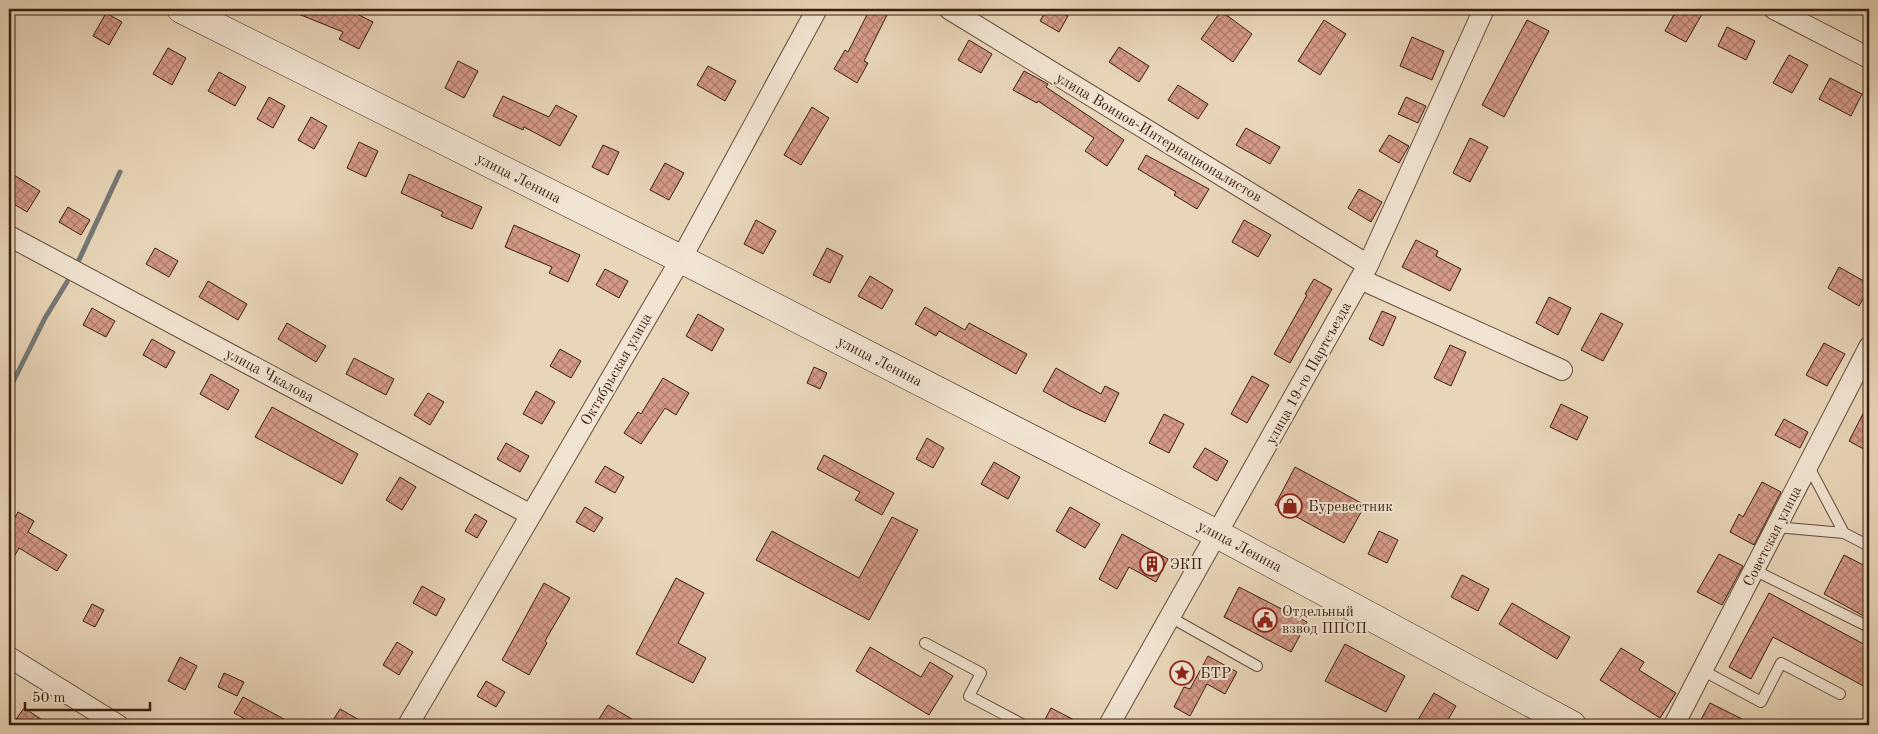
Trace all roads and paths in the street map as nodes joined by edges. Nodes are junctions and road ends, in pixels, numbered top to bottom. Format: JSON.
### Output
{"nodes":[{"id":1,"x":181,"y":9,"type":"edge"},
{"id":2,"x":817,"y":9,"type":"edge"},
{"id":3,"x":949,"y":9,"type":"edge"},
{"id":4,"x":1484,"y":9,"type":"edge"},
{"id":5,"x":1774,"y":9,"type":"edge"},
{"id":6,"x":1869,"y":58,"type":"edge"},
{"id":7,"x":9,"y":236,"type":"edge"},
{"id":8,"x":681,"y":259,"type":"junction"},
{"id":9,"x":1364,"y":272,"type":"junction"},
{"id":10,"x":1869,"y":347,"type":"edge"},
{"id":11,"x":1562,"y":370,"type":"dead end"},
{"id":12,"x":1808,"y":465,"type":"junction"},
{"id":13,"x":531,"y":514,"type":"junction"},
{"id":14,"x":1776,"y":527,"type":"junction"},
{"id":15,"x":1844,"y":533,"type":"junction"},
{"id":16,"x":1217,"y":534,"type":"junction"},
{"id":17,"x":1869,"y":546,"type":"edge"},
{"id":18,"x":1754,"y":570,"type":"junction"},
{"id":19,"x":1170,"y":618,"type":"junction"},
{"id":20,"x":1869,"y":627,"type":"edge"},
{"id":21,"x":925,"y":643,"type":"dead end"},
{"id":22,"x":9,"y":657,"type":"edge"},
{"id":23,"x":1257,"y":666,"type":"dead end"},
{"id":24,"x":1702,"y":670,"type":"junction"},
{"id":25,"x":1840,"y":694,"type":"dead end"},
{"id":26,"x":118,"y":725,"type":"edge"},
{"id":27,"x":408,"y":725,"type":"edge"},
{"id":28,"x":1024,"y":725,"type":"edge"},
{"id":29,"x":1109,"y":725,"type":"edge"},
{"id":30,"x":1572,"y":725,"type":"edge"},
{"id":31,"x":1674,"y":725,"type":"edge"}],
"edges":[{"from":1,"to":8,"type":"main road","name":"улица Ленина"},
{"from":2,"to":8,"type":"street","name":"Октябрьская улица"},
{"from":3,"to":9,"type":"street","name":"улица Воинов-Интернационалистов"},
{"from":4,"to":9,"type":"street","name":"улица 19-го Партсъезда"},
{"from":5,"to":6,"type":"street"},
{"from":7,"to":13,"type":"street","name":"улица Чкалова"},
{"from":8,"to":13,"type":"street","name":"Октябрьская улица"},
{"from":8,"to":16,"type":"main road","name":"улица Ленина"},
{"from":9,"to":11,"type":"street","name":"улица Воинов-Интернационалистов"},
{"from":9,"to":16,"type":"street","name":"улица 19-го Партсъезда"},
{"from":10,"to":12,"type":"street","name":"Советская улица"},
{"from":12,"to":14,"type":"street","name":"Советская улица"},
{"from":12,"to":15,"type":"lane"},
{"from":13,"to":27,"type":"street","name":"Октябрьская улица"},
{"from":14,"to":15,"type":"lane"},
{"from":14,"to":18,"type":"street","name":"Советская улица"},
{"from":15,"to":17,"type":"lane"},
{"from":16,"to":19,"type":"street","name":"улица 19-го Партсъезда"},
{"from":16,"to":30,"type":"main road","name":"улица Ленина"},
{"from":18,"to":20,"type":"lane"},
{"from":18,"to":24,"type":"street","name":"Советская улица"},
{"from":19,"to":23,"type":"lane"},
{"from":19,"to":29,"type":"street","name":"улица 19-го Партсъезда"},
{"from":21,"to":28,"type":"lane"},
{"from":22,"to":26,"type":"street"},
{"from":24,"to":25,"type":"lane"},
{"from":24,"to":31,"type":"street","name":"Советская улица"}]}
